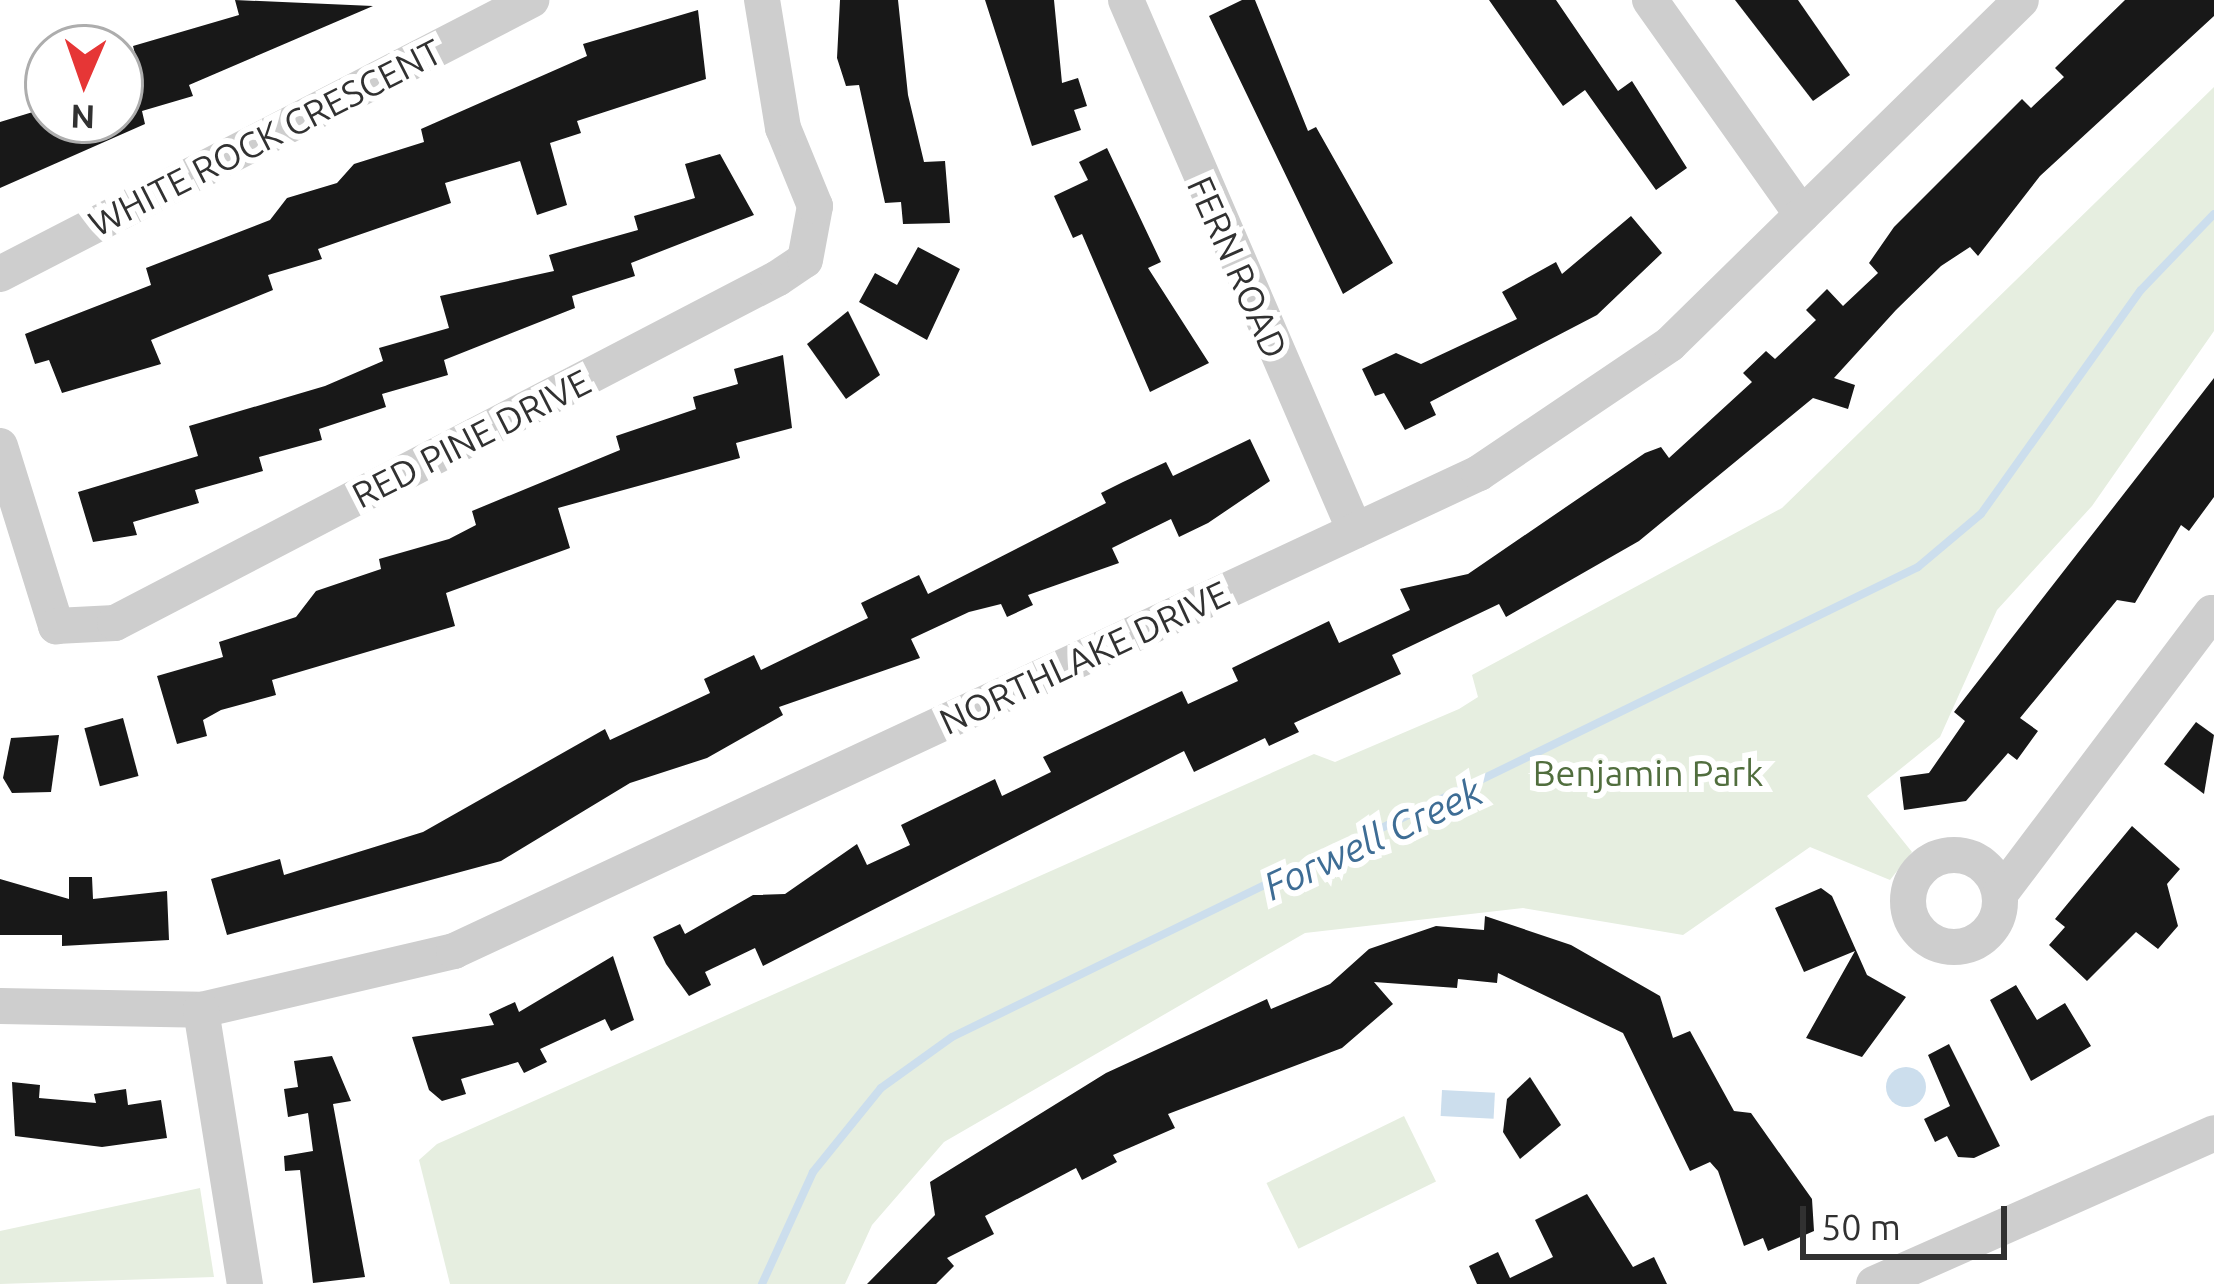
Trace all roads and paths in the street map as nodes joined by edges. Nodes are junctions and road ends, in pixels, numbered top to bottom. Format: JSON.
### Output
{"nodes":[{"id":1,"x":531,"y":0,"type":"edge"},
{"id":2,"x":762,"y":0,"type":"edge"},
{"id":3,"x":1126,"y":0,"type":"edge"},
{"id":4,"x":1650,"y":0,"type":"edge"},
{"id":5,"x":2021,"y":0,"type":"edge"},
{"id":6,"x":1802,"y":215,"type":"junction"},
{"id":7,"x":0,"y":274,"type":"edge"},
{"id":8,"x":0,"y":446,"type":"edge"},
{"id":9,"x":1355,"y":531,"type":"junction"},
{"id":10,"x":2214,"y":613,"type":"edge"},
{"id":11,"x":2000,"y":895,"type":"dead end"},
{"id":12,"x":0,"y":1006,"type":"edge"},
{"id":13,"x":201,"y":1010,"type":"junction"},
{"id":14,"x":2214,"y":1132,"type":"edge"},
{"id":15,"x":245,"y":1284,"type":"edge"},
{"id":16,"x":1874,"y":1284,"type":"edge"}],
"edges":[{"from":1,"to":7,"type":"street","name":"WHITE ROCK CRESCENT"},
{"from":2,"to":8,"type":"street","name":"RED PINE DRIVE"},
{"from":3,"to":9,"type":"street","name":"FERN ROAD"},
{"from":4,"to":6,"type":"street"},
{"from":5,"to":6,"type":"street","name":"NORTHLAKE DRIVE"},
{"from":6,"to":9,"type":"street","name":"NORTHLAKE DRIVE"},
{"from":9,"to":13,"type":"street","name":"NORTHLAKE DRIVE"},
{"from":10,"to":11,"type":"street"},
{"from":12,"to":13,"type":"street","name":"NORTHLAKE DRIVE"},
{"from":13,"to":15,"type":"street"},
{"from":14,"to":16,"type":"street"}]}
